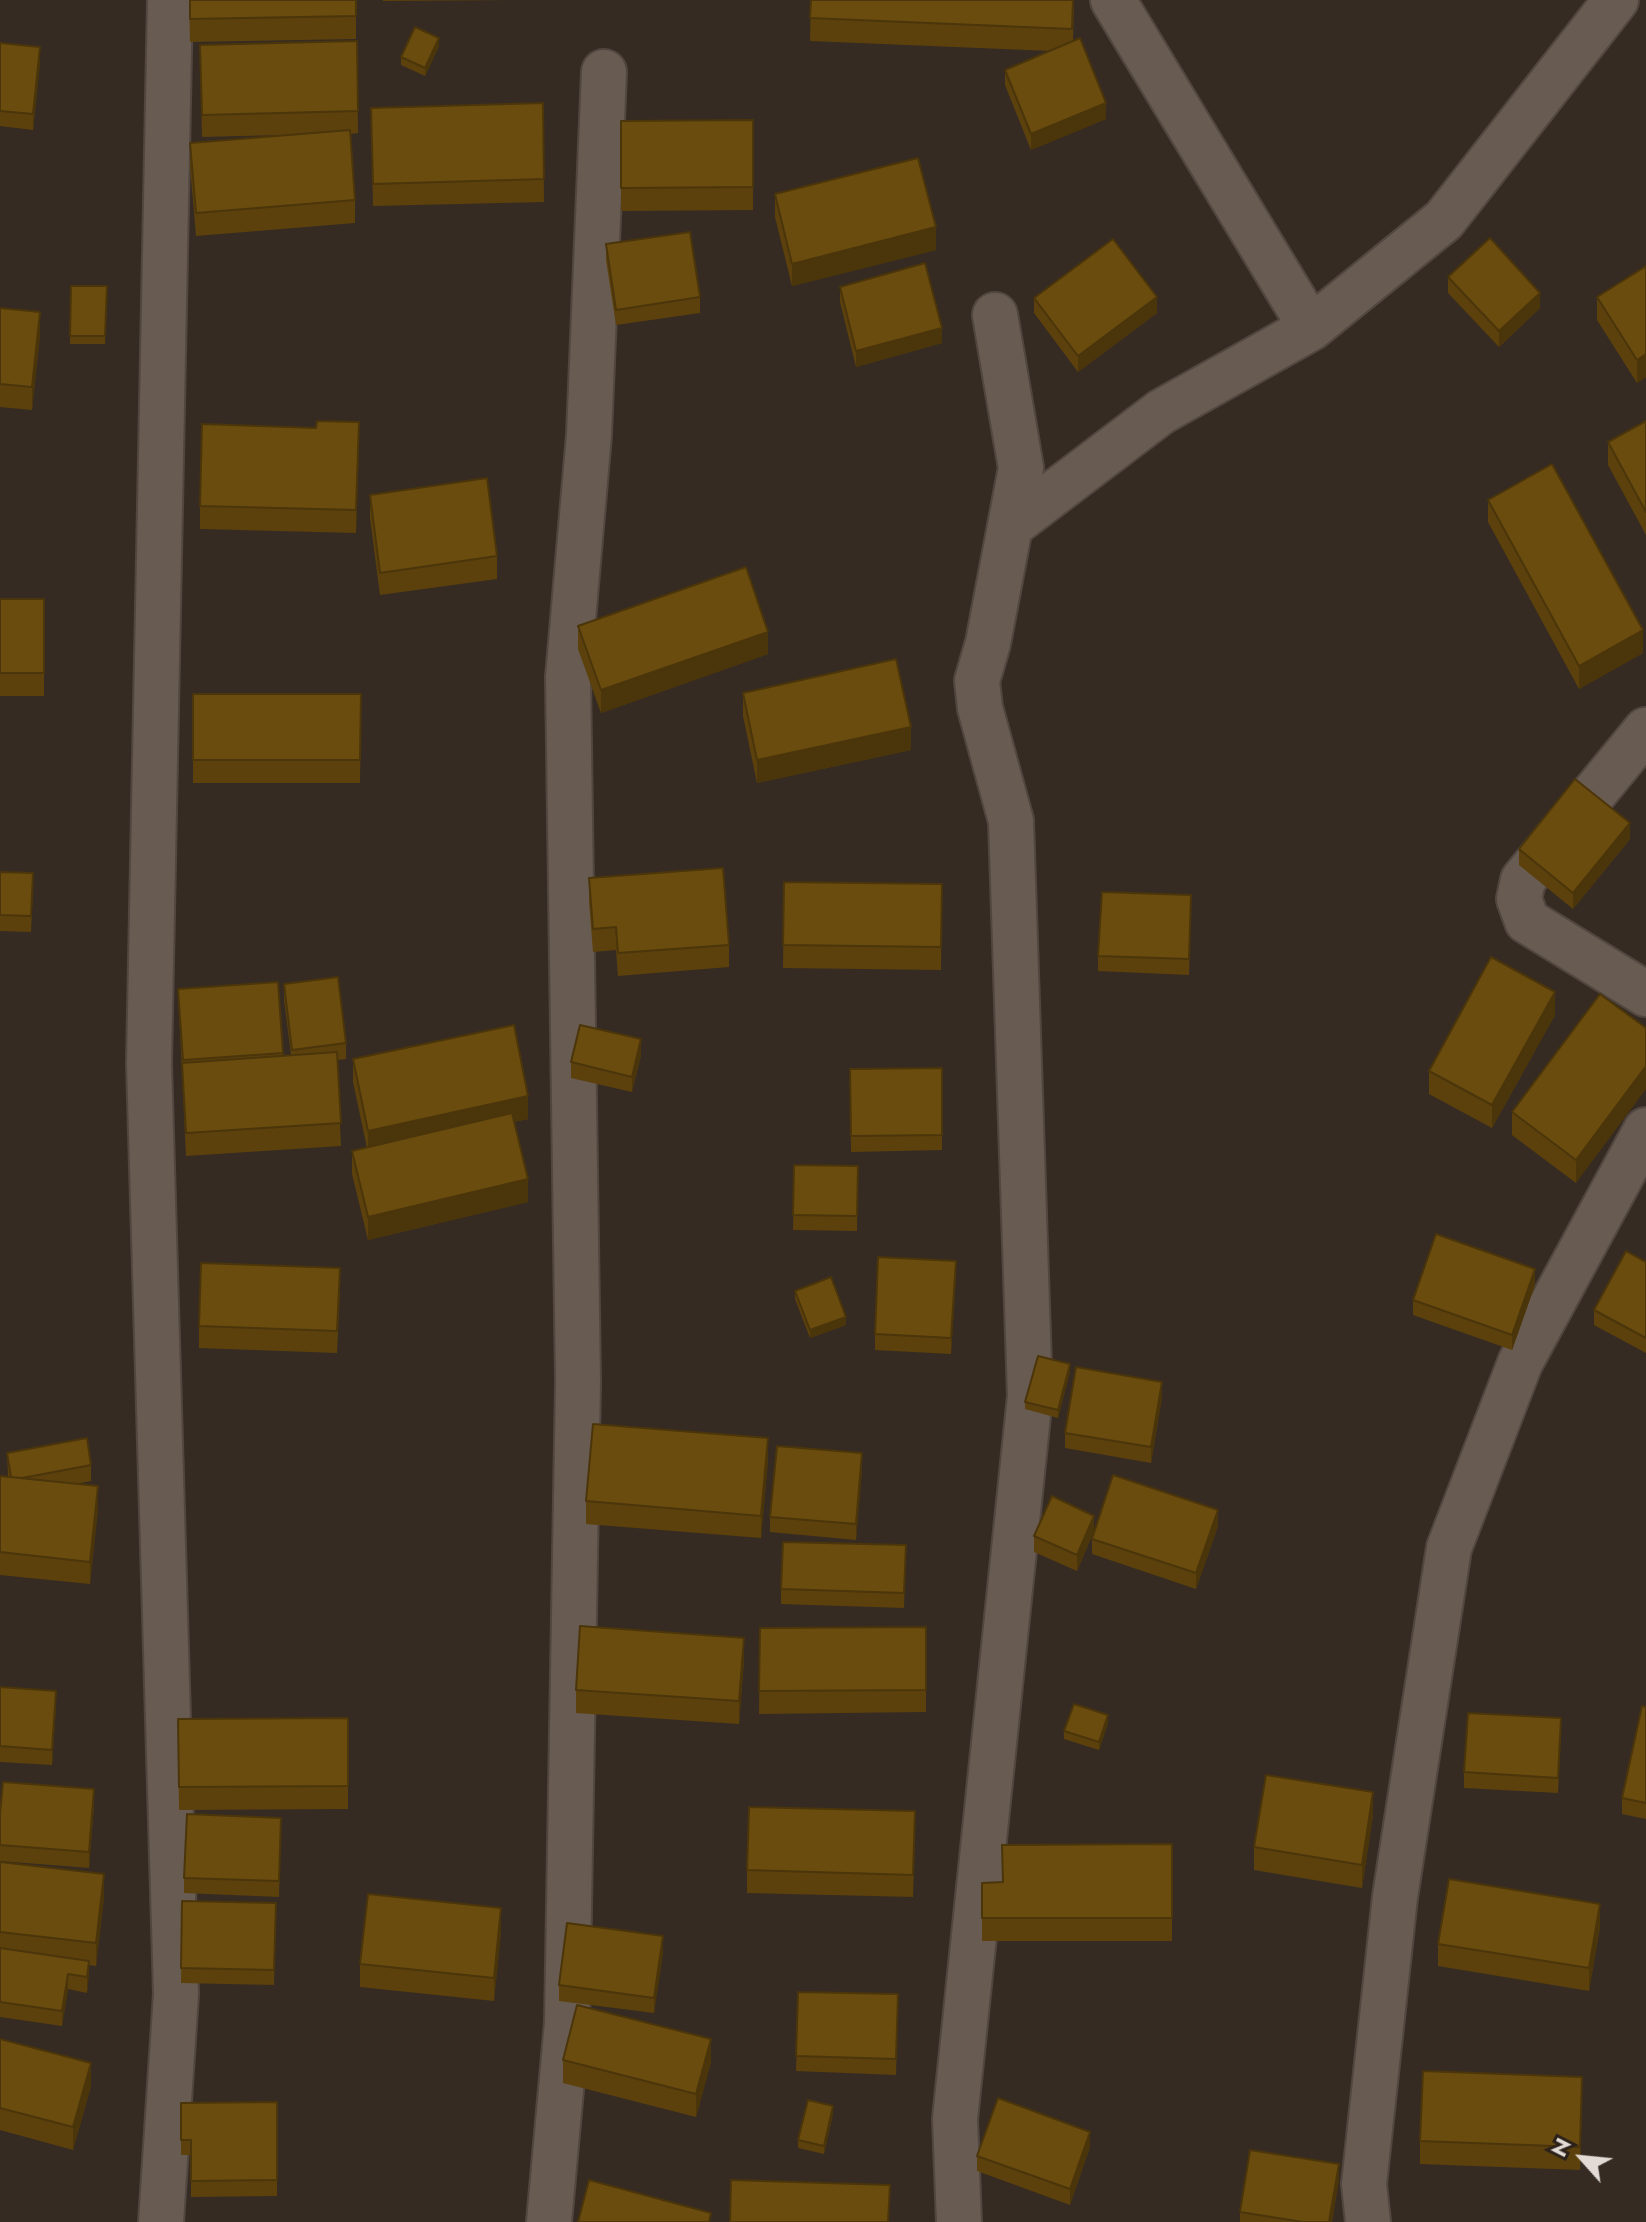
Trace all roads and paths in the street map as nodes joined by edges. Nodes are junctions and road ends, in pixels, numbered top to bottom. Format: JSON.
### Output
{"nodes":[{"id":1,"x":170,"y":0,"type":"edge"},
{"id":2,"x":1113,"y":0,"type":"edge"},
{"id":3,"x":1615,"y":1,"type":"edge"},
{"id":4,"x":604,"y":72,"type":"dead end"},
{"id":5,"x":995,"y":315,"type":"dead end"},
{"id":6,"x":1311,"y":328,"type":"junction"},
{"id":7,"x":1012,"y":525,"type":"junction"},
{"id":8,"x":1646,"y":730,"type":"edge"},
{"id":9,"x":1646,"y":994,"type":"edge"},
{"id":10,"x":1646,"y":1130,"type":"edge"},
{"id":11,"x":161,"y":2222,"type":"edge"},
{"id":12,"x":549,"y":2222,"type":"edge"},
{"id":13,"x":959,"y":2222,"type":"edge"},
{"id":14,"x":1368,"y":2222,"type":"edge"}],
"edges":[{"from":1,"to":11,"type":"street"},
{"from":2,"to":6,"type":"street"},
{"from":3,"to":6,"type":"street"},
{"from":4,"to":12,"type":"street"},
{"from":5,"to":7,"type":"street"},
{"from":6,"to":7,"type":"street"},
{"from":7,"to":13,"type":"street"},
{"from":8,"to":9,"type":"street"},
{"from":10,"to":14,"type":"street"}]}
